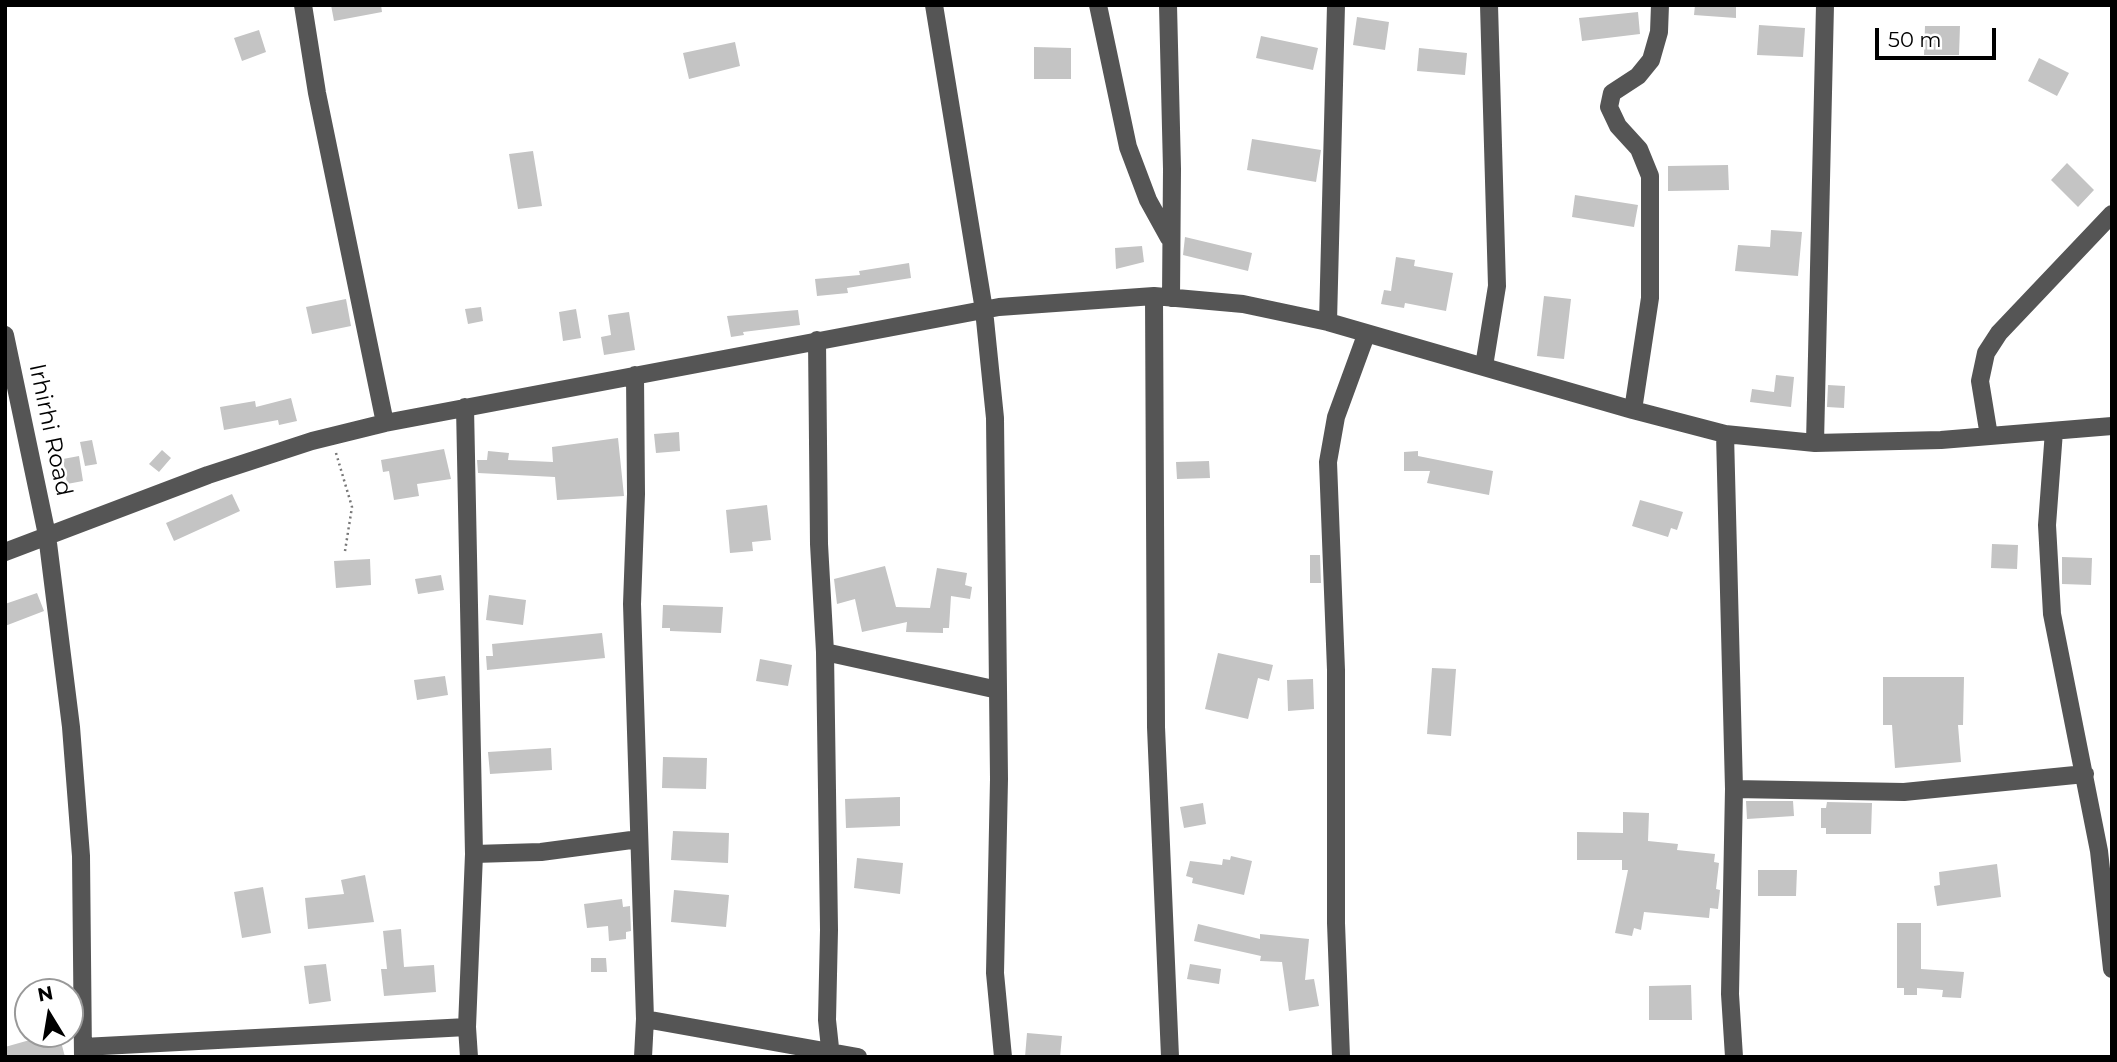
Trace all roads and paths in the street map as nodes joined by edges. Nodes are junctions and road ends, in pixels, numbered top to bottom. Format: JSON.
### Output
{"nodes":[{"id":1,"x":303,"y":5,"type":"edge"},
{"id":2,"x":934,"y":5,"type":"edge"},
{"id":3,"x":1098,"y":5,"type":"edge"},
{"id":4,"x":1168,"y":5,"type":"edge"},
{"id":5,"x":1335,"y":5,"type":"edge"},
{"id":6,"x":1489,"y":5,"type":"edge"},
{"id":7,"x":1660,"y":5,"type":"edge"},
{"id":8,"x":1825,"y":5,"type":"edge"},
{"id":9,"x":2112,"y":215,"type":"edge"},
{"id":10,"x":1170,"y":239,"type":"junction"},
{"id":11,"x":1163,"y":297,"type":"junction"},
{"id":12,"x":984,"y":310,"type":"junction"},
{"id":13,"x":1328,"y":322,"type":"junction"},
{"id":14,"x":5,"y":335,"type":"edge"},
{"id":15,"x":1366,"y":335,"type":"junction"},
{"id":16,"x":817,"y":340,"type":"junction"},
{"id":17,"x":1484,"y":366,"type":"junction"},
{"id":18,"x":635,"y":375,"type":"junction"},
{"id":19,"x":465,"y":407,"type":"junction"},
{"id":20,"x":1633,"y":410,"type":"junction"},
{"id":21,"x":385,"y":423,"type":"junction"},
{"id":22,"x":2112,"y":426,"type":"edge"},
{"id":23,"x":2054,"y":430,"type":"junction"},
{"id":24,"x":1725,"y":433,"type":"junction"},
{"id":25,"x":331,"y":436,"type":"junction"},
{"id":26,"x":1990,"y":436,"type":"junction"},
{"id":27,"x":1815,"y":443,"type":"junction"},
{"id":28,"x":47,"y":535,"type":"junction"},
{"id":29,"x":345,"y":551,"type":"dead end"},
{"id":30,"x":5,"y":552,"type":"edge"},
{"id":31,"x":825,"y":652,"type":"junction"},
{"id":32,"x":998,"y":690,"type":"junction"},
{"id":33,"x":2085,"y":774,"type":"junction"},
{"id":34,"x":1734,"y":789,"type":"junction"},
{"id":35,"x":639,"y":839,"type":"junction"},
{"id":36,"x":474,"y":854,"type":"junction"},
{"id":37,"x":2112,"y":969,"type":"edge"},
{"id":38,"x":645,"y":1019,"type":"junction"},
{"id":39,"x":467,"y":1027,"type":"junction"},
{"id":40,"x":83,"y":1052,"type":"edge"},
{"id":41,"x":831,"y":1055,"type":"edge"},
{"id":42,"x":470,"y":1057,"type":"edge"},
{"id":43,"x":643,"y":1057,"type":"edge"},
{"id":44,"x":858,"y":1057,"type":"edge"},
{"id":45,"x":1003,"y":1057,"type":"edge"},
{"id":46,"x":1170,"y":1057,"type":"edge"},
{"id":47,"x":1341,"y":1057,"type":"edge"},
{"id":48,"x":1734,"y":1057,"type":"edge"}],
"edges":[{"from":1,"to":21,"type":"street"},
{"from":2,"to":12,"type":"street"},
{"from":3,"to":10,"type":"street"},
{"from":4,"to":10,"type":"street"},
{"from":5,"to":13,"type":"street"},
{"from":6,"to":17,"type":"street"},
{"from":7,"to":20,"type":"street"},
{"from":8,"to":27,"type":"street"},
{"from":9,"to":26,"type":"street"},
{"from":10,"to":11,"type":"street"},
{"from":11,"to":12,"type":"street"},
{"from":11,"to":13,"type":"street"},
{"from":11,"to":46,"type":"street"},
{"from":12,"to":16,"type":"street"},
{"from":12,"to":32,"type":"street"},
{"from":13,"to":15,"type":"street"},
{"from":14,"to":28,"type":"street","name":"Irhirhi Road"},
{"from":15,"to":17,"type":"street"},
{"from":15,"to":47,"type":"street"},
{"from":16,"to":18,"type":"street"},
{"from":16,"to":31,"type":"street"},
{"from":17,"to":20,"type":"street"},
{"from":18,"to":19,"type":"street"},
{"from":18,"to":35,"type":"street"},
{"from":19,"to":21,"type":"street"},
{"from":19,"to":36,"type":"street"},
{"from":20,"to":24,"type":"street"},
{"from":21,"to":25,"type":"street"},
{"from":22,"to":23,"type":"street"},
{"from":23,"to":26,"type":"street"},
{"from":23,"to":33,"type":"street"},
{"from":24,"to":27,"type":"street"},
{"from":24,"to":34,"type":"street"},
{"from":25,"to":28,"type":"street"},
{"from":25,"to":29,"type":"path"},
{"from":26,"to":27,"type":"street"},
{"from":28,"to":30,"type":"street"},
{"from":28,"to":40,"type":"street","name":"Irhirhi Road"},
{"from":31,"to":32,"type":"street"},
{"from":31,"to":41,"type":"street"},
{"from":32,"to":45,"type":"street"},
{"from":33,"to":34,"type":"street"},
{"from":33,"to":37,"type":"street"},
{"from":34,"to":48,"type":"street"},
{"from":35,"to":36,"type":"street"},
{"from":35,"to":38,"type":"street"},
{"from":36,"to":39,"type":"street"},
{"from":38,"to":41,"type":"street"},
{"from":38,"to":43,"type":"street"},
{"from":39,"to":40,"type":"street"},
{"from":39,"to":42,"type":"street"},
{"from":41,"to":44,"type":"street"}]}
